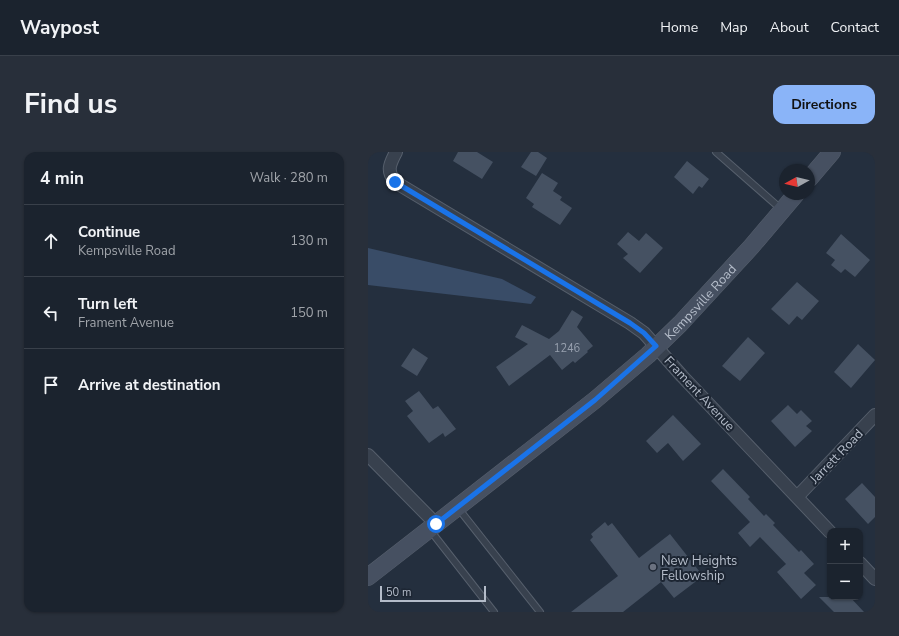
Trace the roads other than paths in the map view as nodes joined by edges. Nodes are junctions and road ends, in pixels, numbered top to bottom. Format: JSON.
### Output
{"nodes":[{"id":1,"x":396,"y":152,"type":"edge"},
{"id":2,"x":716,"y":152,"type":"edge"},
{"id":3,"x":832,"y":152,"type":"edge"},
{"id":4,"x":815,"y":171,"type":"edge"},
{"id":5,"x":791,"y":200,"type":"edge"},
{"id":6,"x":782,"y":210,"type":"junction"},
{"id":7,"x":656,"y":346,"type":"junction"},
{"id":8,"x":875,"y":415,"type":"edge"},
{"id":9,"x":368,"y":455,"type":"edge"},
{"id":10,"x":797,"y":497,"type":"junction"},
{"id":11,"x":458,"y":507,"type":"junction"},
{"id":12,"x":432,"y":527,"type":"junction"},
{"id":13,"x":827,"y":529,"type":"edge"},
{"id":14,"x":861,"y":564,"type":"edge"},
{"id":15,"x":368,"y":577,"type":"edge"},
{"id":16,"x":875,"y":579,"type":"edge"},
{"id":17,"x":494,"y":612,"type":"edge"},
{"id":18,"x":540,"y":612,"type":"edge"}],
"edges":[{"from":1,"to":7,"type":"street","name":"Frament Avenue"},
{"from":2,"to":6,"type":"lane"},
{"from":3,"to":4,"type":"main road"},
{"from":5,"to":6,"type":"main road","name":"Kempsville Road"},
{"from":6,"to":7,"type":"main road","name":"Kempsville Road"},
{"from":7,"to":10,"type":"street","name":"Frament Avenue"},
{"from":7,"to":11,"type":"main road","name":"Kempsville Road"},
{"from":8,"to":10,"type":"street","name":"Jarrett Road"},
{"from":9,"to":12,"type":"street"},
{"from":10,"to":13,"type":"street","name":"Frament Avenue"},
{"from":11,"to":12,"type":"main road","name":"Kempsville Road"},
{"from":11,"to":18,"type":"lane"},
{"from":12,"to":15,"type":"main road","name":"Kempsville Road"},
{"from":12,"to":17,"type":"lane"},
{"from":14,"to":16,"type":"street"}]}
